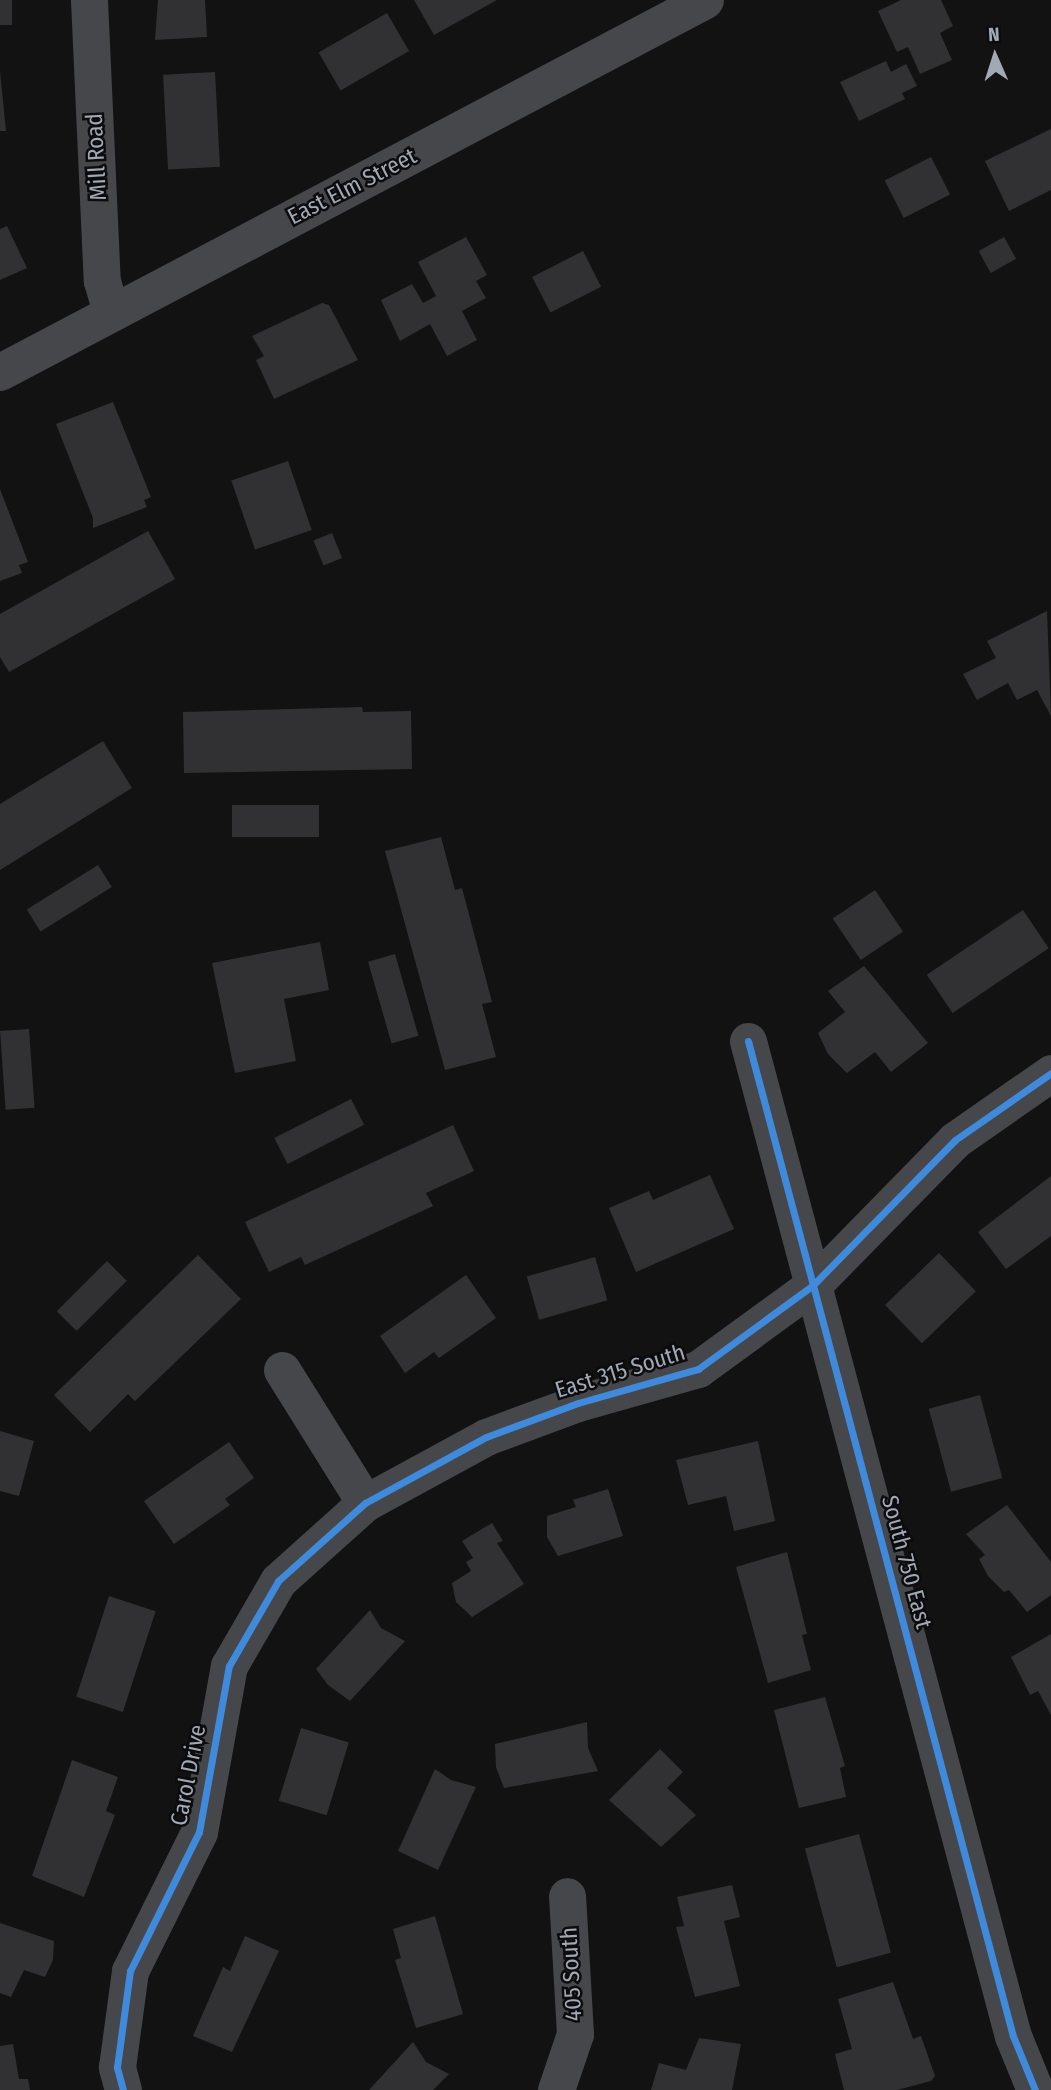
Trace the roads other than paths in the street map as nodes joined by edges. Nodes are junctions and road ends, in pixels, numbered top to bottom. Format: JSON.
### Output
{"nodes":[{"id":1,"x":89,"y":0,"type":"edge"},
{"id":2,"x":705,"y":0,"type":"edge"},
{"id":3,"x":111,"y":313,"type":"junction"},
{"id":4,"x":0,"y":372,"type":"edge"},
{"id":5,"x":748,"y":1041,"type":"dead end"},
{"id":6,"x":1051,"y":1073,"type":"edge"},
{"id":7,"x":813,"y":1284,"type":"junction"},
{"id":8,"x":282,"y":1370,"type":"dead end"},
{"id":9,"x":365,"y":1503,"type":"junction"},
{"id":10,"x":567,"y":1896,"type":"dead end"},
{"id":11,"x":122,"y":2090,"type":"edge"},
{"id":12,"x":556,"y":2090,"type":"edge"},
{"id":13,"x":1035,"y":2090,"type":"edge"}],
"edges":[{"from":1,"to":3,"type":"street","name":"Mill Road"},
{"from":2,"to":3,"type":"street","name":"East Elm Street"},
{"from":3,"to":4,"type":"street","name":"East Elm Street"},
{"from":5,"to":7,"type":"street","name":"South 750 East"},
{"from":6,"to":7,"type":"street","name":"East 315 South"},
{"from":7,"to":9,"type":"street","name":"East 315 South"},
{"from":7,"to":13,"type":"street","name":"South 750 East"},
{"from":8,"to":9,"type":"street"},
{"from":9,"to":11,"type":"street","name":"Carol Drive"},
{"from":10,"to":12,"type":"street","name":"405 South"}]}
